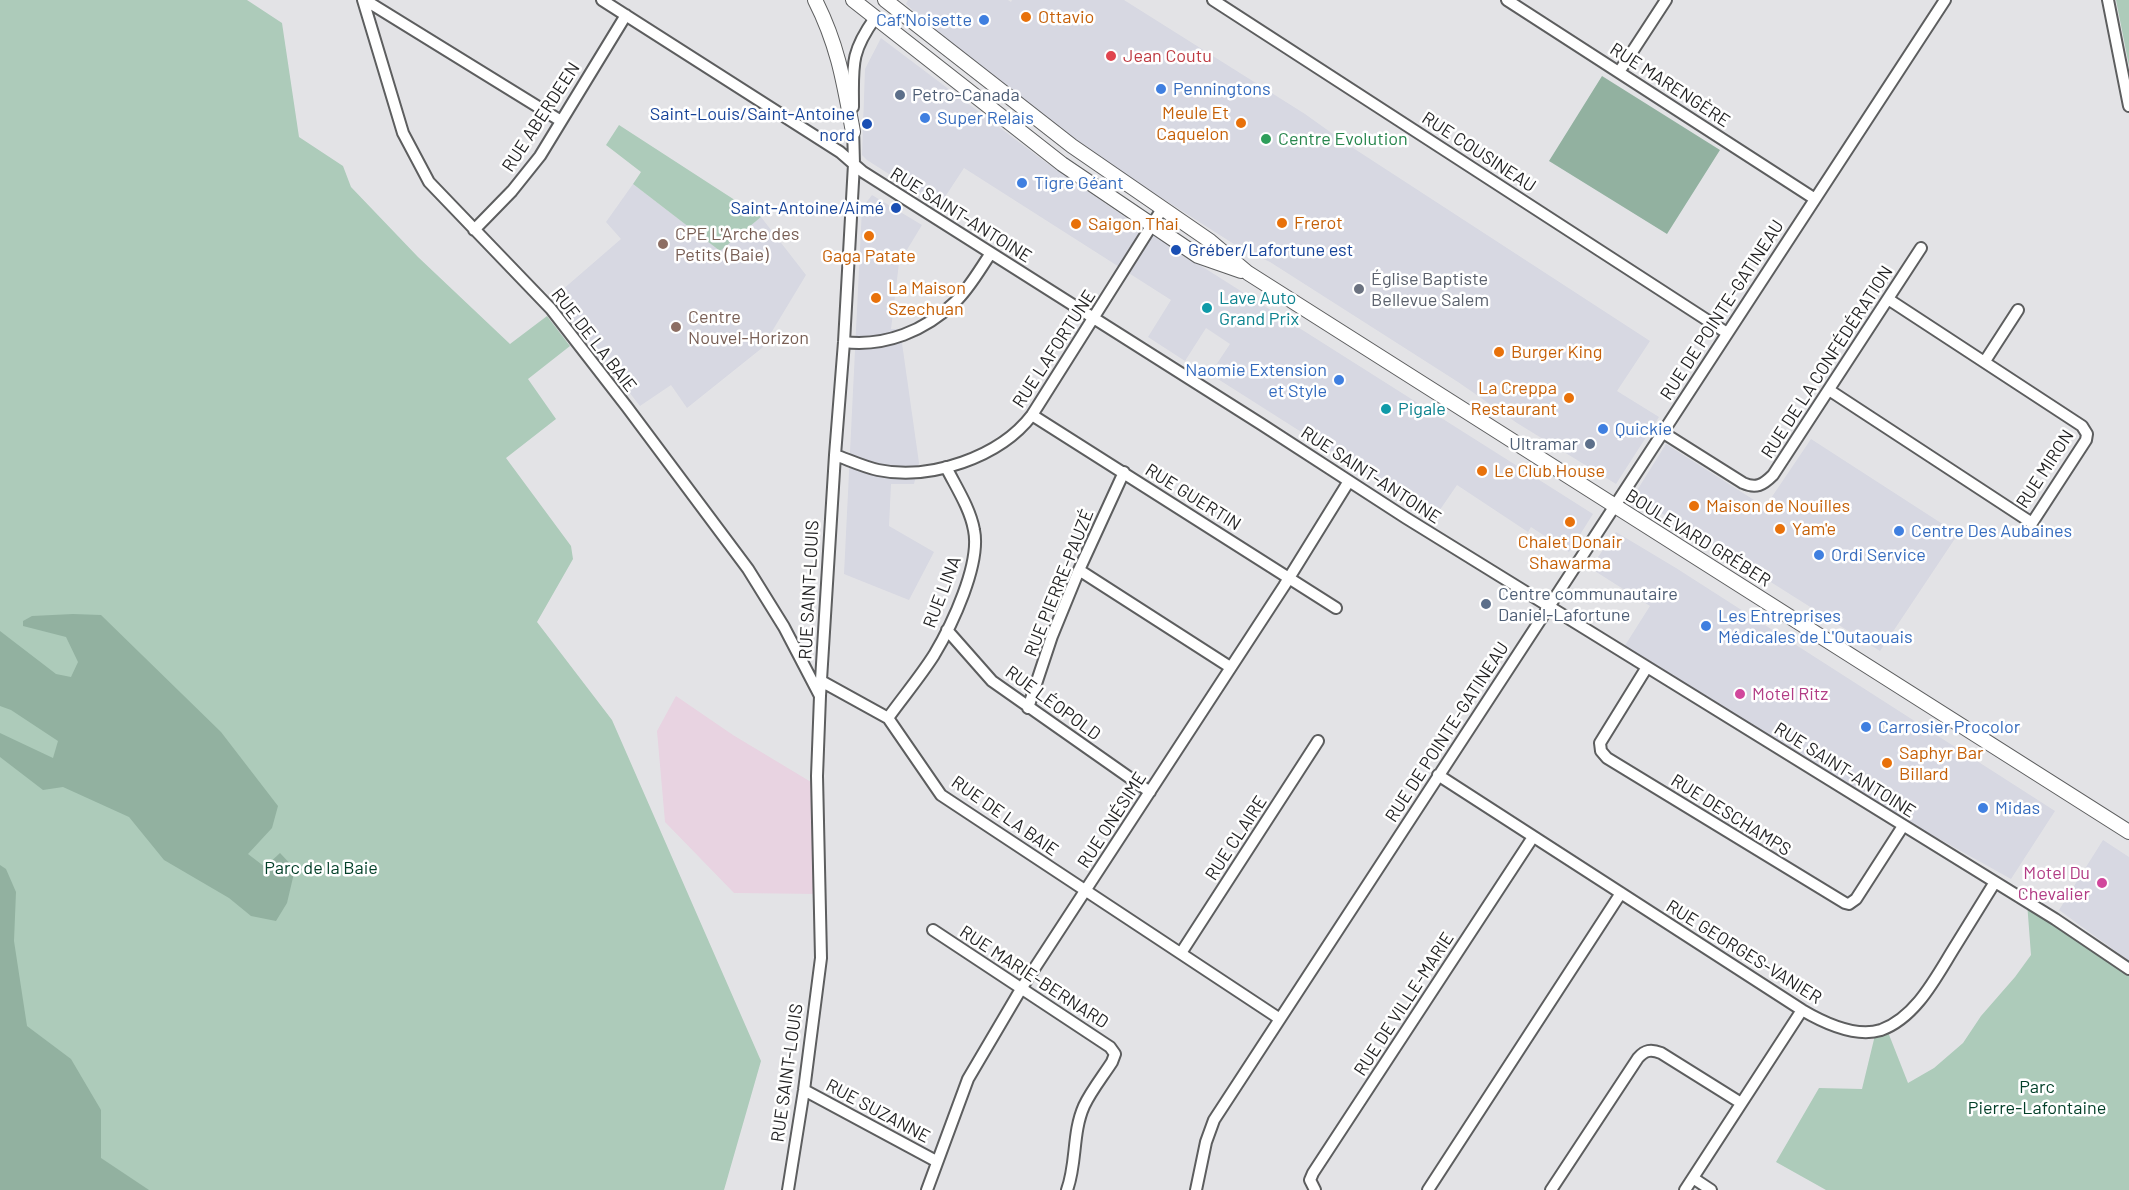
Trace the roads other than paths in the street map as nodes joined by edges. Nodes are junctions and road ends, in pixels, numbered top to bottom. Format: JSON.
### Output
{"nodes":[{"id":1,"x":364,"y":0,"type":"edge"},
{"id":2,"x":602,"y":0,"type":"edge"},
{"id":3,"x":815,"y":0,"type":"edge"},
{"id":4,"x":853,"y":0,"type":"edge"},
{"id":5,"x":886,"y":0,"type":"edge"},
{"id":6,"x":1214,"y":0,"type":"edge"},
{"id":7,"x":1507,"y":0,"type":"edge"},
{"id":8,"x":1666,"y":0,"type":"edge"},
{"id":9,"x":1944,"y":0,"type":"edge"},
{"id":10,"x":2109,"y":0,"type":"edge"},
{"id":11,"x":626,"y":15,"type":"junction"},
{"id":12,"x":875,"y":18,"type":"junction"},
{"id":13,"x":1619,"y":72,"type":"junction"},
{"id":14,"x":2129,"y":106,"type":"edge"},
{"id":15,"x":561,"y":121,"type":"junction"},
{"id":16,"x":853,"y":132,"type":"junction"},
{"id":17,"x":854,"y":164,"type":"junction"},
{"id":18,"x":1815,"y":199,"type":"junction"},
{"id":19,"x":1162,"y":209,"type":"junction"},
{"id":20,"x":1151,"y":225,"type":"junction"},
{"id":21,"x":474,"y":230,"type":"junction"},
{"id":22,"x":1921,"y":248,"type":"dead end"},
{"id":23,"x":991,"y":253,"type":"junction"},
{"id":24,"x":1248,"y":273,"type":"junction"},
{"id":25,"x":1888,"y":299,"type":"junction"},
{"id":26,"x":2018,"y":310,"type":"dead end"},
{"id":27,"x":1093,"y":319,"type":"junction"},
{"id":28,"x":1727,"y":333,"type":"junction"},
{"id":29,"x":844,"y":342,"type":"junction"},
{"id":30,"x":1985,"y":361,"type":"junction"},
{"id":31,"x":1829,"y":390,"type":"junction"},
{"id":32,"x":1032,"y":415,"type":"junction"},
{"id":33,"x":1662,"y":432,"type":"junction"},
{"id":34,"x":835,"y":455,"type":"junction"},
{"id":35,"x":946,"y":467,"type":"junction"},
{"id":36,"x":1124,"y":472,"type":"junction"},
{"id":37,"x":1349,"y":481,"type":"junction"},
{"id":38,"x":1615,"y":506,"type":"junction"},
{"id":39,"x":1079,"y":570,"type":"junction"},
{"id":40,"x":1289,"y":578,"type":"junction"},
{"id":41,"x":1549,"y":606,"type":"junction"},
{"id":42,"x":1336,"y":608,"type":"dead end"},
{"id":43,"x":947,"y":630,"type":"junction"},
{"id":44,"x":1230,"y":667,"type":"junction"},
{"id":45,"x":1647,"y":667,"type":"junction"},
{"id":46,"x":821,"y":681,"type":"junction"},
{"id":47,"x":820,"y":696,"type":"junction"},
{"id":48,"x":1028,"y":708,"type":"junction"},
{"id":49,"x":888,"y":718,"type":"junction"},
{"id":50,"x":1318,"y":741,"type":"dead end"},
{"id":51,"x":1438,"y":775,"type":"junction"},
{"id":52,"x":1150,"y":792,"type":"junction"},
{"id":53,"x":1903,"y":826,"type":"junction"},
{"id":54,"x":2129,"y":832,"type":"edge"},
{"id":55,"x":1533,"y":837,"type":"junction"},
{"id":56,"x":1995,"y":882,"type":"junction"},
{"id":57,"x":1085,"y":891,"type":"junction"},
{"id":58,"x":1621,"y":893,"type":"junction"},
{"id":59,"x":933,"y":930,"type":"dead end"},
{"id":60,"x":1181,"y":953,"type":"junction"},
{"id":61,"x":2129,"y":969,"type":"edge"},
{"id":62,"x":1021,"y":989,"type":"junction"},
{"id":63,"x":1802,"y":1010,"type":"junction"},
{"id":64,"x":1280,"y":1019,"type":"junction"},
{"id":65,"x":804,"y":1090,"type":"junction"},
{"id":66,"x":1742,"y":1103,"type":"junction"},
{"id":67,"x":936,"y":1161,"type":"junction"},
{"id":68,"x":1693,"y":1178,"type":"junction"},
{"id":69,"x":788,"y":1190,"type":"edge"},
{"id":70,"x":927,"y":1190,"type":"edge"},
{"id":71,"x":1067,"y":1190,"type":"edge"},
{"id":72,"x":1196,"y":1190,"type":"edge"},
{"id":73,"x":1315,"y":1190,"type":"edge"},
{"id":74,"x":1428,"y":1190,"type":"edge"},
{"id":75,"x":1551,"y":1190,"type":"edge"},
{"id":76,"x":1685,"y":1190,"type":"edge"},
{"id":77,"x":1711,"y":1190,"type":"edge"}],
"edges":[{"from":1,"to":15,"type":"street"},
{"from":1,"to":21,"type":"street","name":"RUE DE LA BAIE"},
{"from":2,"to":11,"type":"street","name":"RUE SAINT-ANTOINE"},
{"from":3,"to":16,"type":"main road"},
{"from":4,"to":12,"type":"main road","name":"BOULEVARD GRÉBER"},
{"from":5,"to":12,"type":"main road","name":"RUE SAINT-LOUIS"},
{"from":5,"to":19,"type":"main road","name":"BOULEVARD GRÉBER"},
{"from":6,"to":28,"type":"street","name":"RUE COUSINEAU"},
{"from":7,"to":13,"type":"street","name":"RUE MARENGÈRE"},
{"from":8,"to":13,"type":"street"},
{"from":9,"to":18,"type":"street","name":"RUE DE POINTE-GATINEAU"},
{"from":10,"to":14,"type":"street"},
{"from":11,"to":15,"type":"street","name":"RUE ABERDEEN"},
{"from":11,"to":17,"type":"street","name":"RUE SAINT-ANTOINE"},
{"from":12,"to":16,"type":"street","name":"RUE SAINT-LOUIS"},
{"from":12,"to":20,"type":"main road","name":"BOULEVARD GRÉBER"},
{"from":13,"to":18,"type":"street","name":"RUE MARENGÈRE"},
{"from":15,"to":21,"type":"street","name":"RUE ABERDEEN"},
{"from":16,"to":17,"type":"street","name":"RUE SAINT-LOUIS"},
{"from":17,"to":23,"type":"street","name":"RUE SAINT-ANTOINE"},
{"from":17,"to":29,"type":"street","name":"RUE SAINT-LOUIS"},
{"from":18,"to":28,"type":"street","name":"RUE DE POINTE-GATINEAU"},
{"from":19,"to":20,"type":"street","name":"RUE LAFORTUNE"},
{"from":19,"to":24,"type":"main road","name":"BOULEVARD GRÉBER"},
{"from":20,"to":24,"type":"main road","name":"BOULEVARD GRÉBER"},
{"from":20,"to":27,"type":"street","name":"RUE LAFORTUNE"},
{"from":21,"to":47,"type":"street","name":"RUE DE LA BAIE"},
{"from":22,"to":25,"type":"street","name":"RUE DE LA CONFÉDÉRATION"},
{"from":23,"to":27,"type":"street","name":"RUE SAINT-ANTOINE"},
{"from":23,"to":29,"type":"street"},
{"from":24,"to":38,"type":"main road","name":"BOULEVARD GRÉBER"},
{"from":25,"to":30,"type":"street","name":"RUE MIRON"},
{"from":25,"to":31,"type":"street","name":"RUE DE LA CONFÉDÉRATION"},
{"from":26,"to":30,"type":"street"},
{"from":27,"to":32,"type":"street","name":"RUE LAFORTUNE"},
{"from":27,"to":37,"type":"street","name":"RUE SAINT-ANTOINE"},
{"from":28,"to":33,"type":"street","name":"RUE DE POINTE-GATINEAU"},
{"from":29,"to":34,"type":"street","name":"RUE SAINT-LOUIS"},
{"from":30,"to":31,"type":"street","name":"RUE MIRON"},
{"from":31,"to":33,"type":"street","name":"RUE DE LA CONFÉDÉRATION"},
{"from":32,"to":35,"type":"street","name":"RUE LAFORTUNE"},
{"from":32,"to":36,"type":"street","name":"RUE GUERTIN"},
{"from":33,"to":38,"type":"street","name":"RUE DE POINTE-GATINEAU"},
{"from":34,"to":35,"type":"street","name":"RUE LAFORTUNE"},
{"from":34,"to":46,"type":"street","name":"RUE SAINT-LOUIS"},
{"from":35,"to":43,"type":"street","name":"RUE LINA"},
{"from":36,"to":39,"type":"street","name":"RUE PIERRE-PAUZÉ"},
{"from":36,"to":40,"type":"street","name":"RUE GUERTIN"},
{"from":37,"to":40,"type":"street","name":"RUE ONÉSIME"},
{"from":37,"to":41,"type":"street","name":"RUE SAINT-ANTOINE"},
{"from":38,"to":41,"type":"street","name":"RUE DE POINTE-GATINEAU"},
{"from":38,"to":54,"type":"main road","name":"BOULEVARD GRÉBER"},
{"from":39,"to":44,"type":"street"},
{"from":39,"to":48,"type":"street","name":"RUE PIERRE-PAUZÉ"},
{"from":40,"to":42,"type":"street","name":"RUE GUERTIN"},
{"from":40,"to":44,"type":"street","name":"RUE ONÉSIME"},
{"from":41,"to":45,"type":"street","name":"RUE SAINT-ANTOINE"},
{"from":41,"to":51,"type":"street","name":"RUE DE POINTE-GATINEAU"},
{"from":43,"to":48,"type":"street","name":"RUE LÉOPOLD"},
{"from":43,"to":49,"type":"street","name":"RUE LINA"},
{"from":44,"to":52,"type":"street","name":"RUE ONÉSIME"},
{"from":45,"to":53,"type":"street","name":"RUE SAINT-ANTOINE"},
{"from":45,"to":53,"type":"street","name":"RUE DESCHAMPS"},
{"from":46,"to":47,"type":"street","name":"RUE SAINT-LOUIS"},
{"from":46,"to":49,"type":"street","name":"RUE DE LA BAIE"},
{"from":47,"to":65,"type":"street","name":"RUE SAINT-LOUIS"},
{"from":48,"to":52,"type":"street","name":"RUE LÉOPOLD"},
{"from":49,"to":57,"type":"street","name":"RUE DE LA BAIE"},
{"from":50,"to":60,"type":"street","name":"RUE CLAIRE"},
{"from":51,"to":55,"type":"street","name":"RUE GEORGES-VANIER"},
{"from":51,"to":64,"type":"street","name":"RUE DE POINTE-GATINEAU"},
{"from":52,"to":57,"type":"street","name":"RUE ONÉSIME"},
{"from":53,"to":56,"type":"street","name":"RUE SAINT-ANTOINE"},
{"from":55,"to":58,"type":"street","name":"RUE GEORGES-VANIER"},
{"from":55,"to":73,"type":"street","name":"RUE DE VILLE-MARIE"},
{"from":56,"to":61,"type":"street","name":"RUE SAINT-ANTOINE"},
{"from":56,"to":63,"type":"street","name":"RUE GEORGES-VANIER"},
{"from":57,"to":60,"type":"street","name":"RUE DE LA BAIE"},
{"from":57,"to":62,"type":"street","name":"RUE ONÉSIME"},
{"from":58,"to":63,"type":"street","name":"RUE GEORGES-VANIER"},
{"from":58,"to":74,"type":"street"},
{"from":59,"to":62,"type":"street","name":"RUE MARIE-BERNARD"},
{"from":60,"to":64,"type":"street","name":"RUE DE LA BAIE"},
{"from":62,"to":67,"type":"street","name":"RUE ONÉSIME"},
{"from":62,"to":71,"type":"street","name":"RUE MARIE-BERNARD"},
{"from":63,"to":66,"type":"street"},
{"from":64,"to":72,"type":"street","name":"RUE DE POINTE-GATINEAU"},
{"from":65,"to":67,"type":"street","name":"RUE SUZANNE"},
{"from":65,"to":69,"type":"street","name":"RUE SAINT-LOUIS"},
{"from":66,"to":68,"type":"street"},
{"from":66,"to":75,"type":"street"},
{"from":67,"to":70,"type":"street","name":"RUE ONÉSIME"},
{"from":68,"to":76,"type":"street"},
{"from":68,"to":77,"type":"street"}]}
